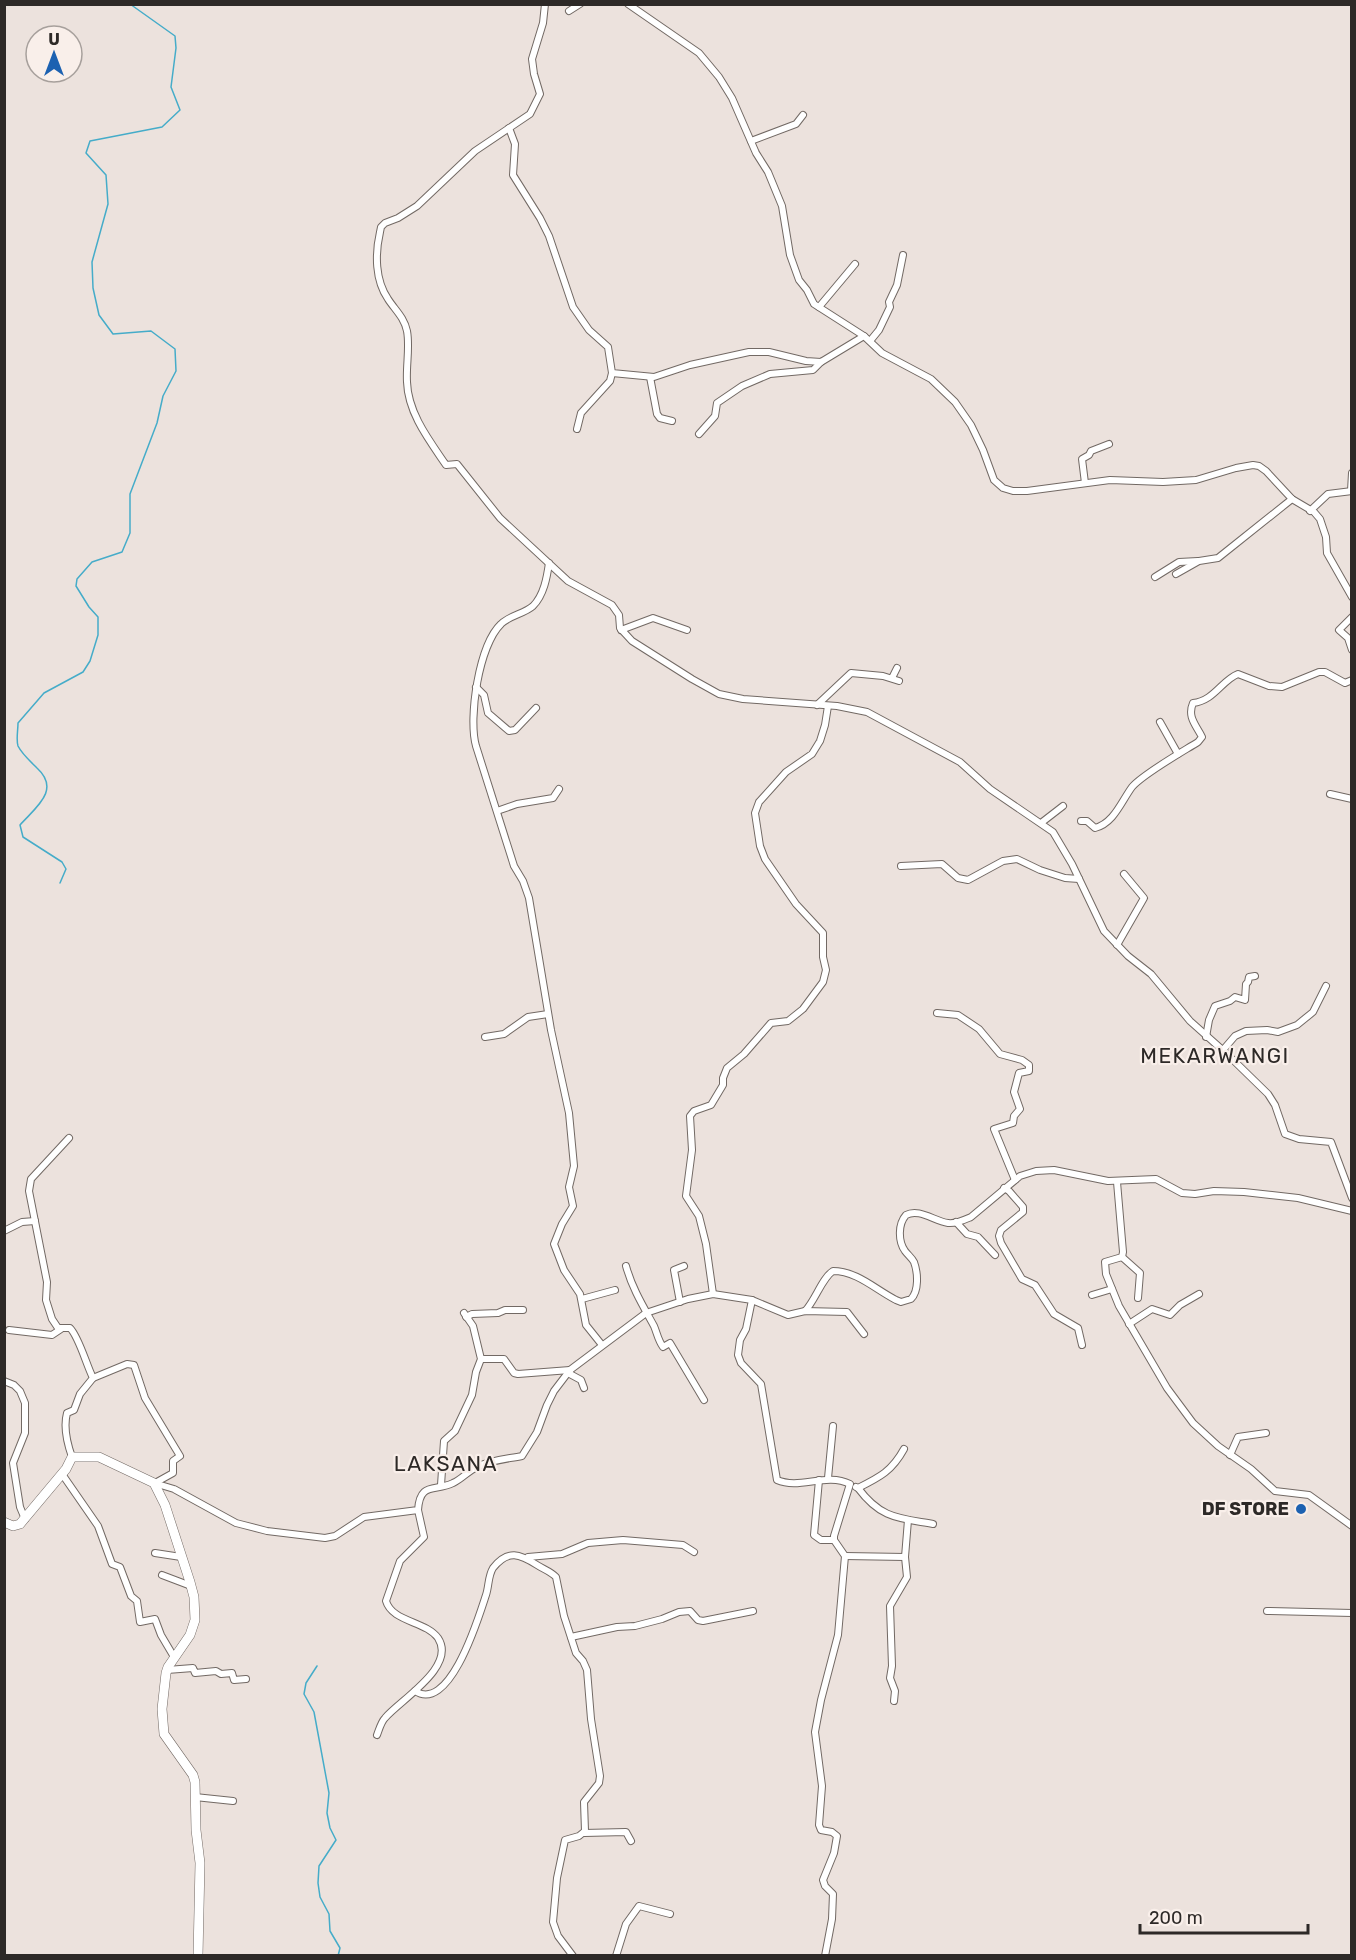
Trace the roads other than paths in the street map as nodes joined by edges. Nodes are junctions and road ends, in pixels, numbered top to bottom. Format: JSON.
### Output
{"nodes":[{"id":1,"x":545,"y":4,"type":"edge"},
{"id":2,"x":580,"y":4,"type":"edge"},
{"id":3,"x":628,"y":4,"type":"edge"},
{"id":4,"x":569,"y":11,"type":"dead end"},
{"id":5,"x":803,"y":115,"type":"dead end"},
{"id":6,"x":508,"y":128,"type":"junction"},
{"id":7,"x":751,"y":141,"type":"junction"},
{"id":8,"x":903,"y":255,"type":"dead end"},
{"id":9,"x":855,"y":264,"type":"dead end"},
{"id":10,"x":819,"y":308,"type":"junction"},
{"id":11,"x":864,"y":336,"type":"junction"},
{"id":12,"x":870,"y":341,"type":"junction"},
{"id":13,"x":821,"y":362,"type":"junction"},
{"id":14,"x":612,"y":373,"type":"junction"},
{"id":15,"x":650,"y":377,"type":"junction"},
{"id":16,"x":672,"y":421,"type":"dead end"},
{"id":17,"x":577,"y":429,"type":"dead end"},
{"id":18,"x":699,"y":434,"type":"dead end"},
{"id":19,"x":1109,"y":444,"type":"dead end"},
{"id":20,"x":1352,"y":472,"type":"edge"},
{"id":21,"x":1085,"y":483,"type":"junction"},
{"id":22,"x":1351,"y":491,"type":"edge"},
{"id":23,"x":1292,"y":499,"type":"junction"},
{"id":24,"x":1310,"y":511,"type":"junction"},
{"id":25,"x":1199,"y":561,"type":"junction"},
{"id":26,"x":549,"y":563,"type":"junction"},
{"id":27,"x":1176,"y":574,"type":"dead end"},
{"id":28,"x":1155,"y":577,"type":"dead end"},
{"id":29,"x":1352,"y":597,"type":"edge"},
{"id":30,"x":1352,"y":617,"type":"edge"},
{"id":31,"x":621,"y":630,"type":"junction"},
{"id":32,"x":687,"y":630,"type":"dead end"},
{"id":33,"x":1352,"y":650,"type":"edge"},
{"id":34,"x":897,"y":668,"type":"dead end"},
{"id":35,"x":1352,"y":680,"type":"edge"},
{"id":36,"x":476,"y":687,"type":"junction"},
{"id":37,"x":817,"y":705,"type":"junction"},
{"id":38,"x":828,"y":706,"type":"junction"},
{"id":39,"x":536,"y":708,"type":"dead end"},
{"id":40,"x":1160,"y":722,"type":"dead end"},
{"id":41,"x":1178,"y":754,"type":"junction"},
{"id":42,"x":559,"y":789,"type":"dead end"},
{"id":43,"x":1330,"y":794,"type":"dead end"},
{"id":44,"x":1352,"y":800,"type":"edge"},
{"id":45,"x":1063,"y":806,"type":"dead end"},
{"id":46,"x":497,"y":811,"type":"junction"},
{"id":47,"x":1081,"y":821,"type":"dead end"},
{"id":48,"x":1041,"y":823,"type":"junction"},
{"id":49,"x":901,"y":866,"type":"dead end"},
{"id":50,"x":1124,"y":873,"type":"dead end"},
{"id":51,"x":1079,"y":879,"type":"junction"},
{"id":52,"x":1117,"y":945,"type":"junction"},
{"id":53,"x":1255,"y":976,"type":"dead end"},
{"id":54,"x":1326,"y":986,"type":"dead end"},
{"id":55,"x":937,"y":1013,"type":"dead end"},
{"id":56,"x":548,"y":1014,"type":"junction"},
{"id":57,"x":485,"y":1036,"type":"dead end"},
{"id":58,"x":1206,"y":1037,"type":"junction"},
{"id":59,"x":1223,"y":1050,"type":"junction"},
{"id":60,"x":69,"y":1138,"type":"dead end"},
{"id":61,"x":1015,"y":1180,"type":"junction"},
{"id":62,"x":1117,"y":1182,"type":"junction"},
{"id":63,"x":1004,"y":1188,"type":"junction"},
{"id":64,"x":1352,"y":1198,"type":"edge"},
{"id":65,"x":1352,"y":1211,"type":"edge"},
{"id":66,"x":35,"y":1221,"type":"junction"},
{"id":67,"x":956,"y":1222,"type":"junction"},
{"id":68,"x":4,"y":1231,"type":"edge"},
{"id":69,"x":995,"y":1255,"type":"dead end"},
{"id":70,"x":1122,"y":1257,"type":"junction"},
{"id":71,"x":626,"y":1266,"type":"dead end"},
{"id":72,"x":684,"y":1266,"type":"dead end"},
{"id":73,"x":1112,"y":1289,"type":"junction"},
{"id":74,"x":615,"y":1290,"type":"dead end"},
{"id":75,"x":713,"y":1294,"type":"junction"},
{"id":76,"x":1092,"y":1294,"type":"dead end"},
{"id":77,"x":1199,"y":1294,"type":"dead end"},
{"id":78,"x":1138,"y":1298,"type":"dead end"},
{"id":79,"x":582,"y":1299,"type":"junction"},
{"id":80,"x":752,"y":1300,"type":"junction"},
{"id":81,"x":680,"y":1302,"type":"junction"},
{"id":82,"x":523,"y":1310,"type":"dead end"},
{"id":83,"x":805,"y":1311,"type":"junction"},
{"id":84,"x":646,"y":1313,"type":"junction"},
{"id":85,"x":1129,"y":1324,"type":"junction"},
{"id":86,"x":61,"y":1329,"type":"junction"},
{"id":87,"x":9,"y":1330,"type":"dead end"},
{"id":88,"x":864,"y":1334,"type":"dead end"},
{"id":89,"x":602,"y":1345,"type":"junction"},
{"id":90,"x":1082,"y":1345,"type":"dead end"},
{"id":91,"x":481,"y":1359,"type":"junction"},
{"id":92,"x":569,"y":1372,"type":"junction"},
{"id":93,"x":93,"y":1378,"type":"junction"},
{"id":94,"x":4,"y":1382,"type":"edge"},
{"id":95,"x":584,"y":1388,"type":"dead end"},
{"id":96,"x":704,"y":1400,"type":"dead end"},
{"id":97,"x":833,"y":1426,"type":"dead end"},
{"id":98,"x":1266,"y":1433,"type":"dead end"},
{"id":99,"x":904,"y":1449,"type":"dead end"},
{"id":100,"x":1230,"y":1455,"type":"junction"},
{"id":101,"x":72,"y":1457,"type":"junction"},
{"id":102,"x":62,"y":1474,"type":"junction"},
{"id":103,"x":828,"y":1478,"type":"junction"},
{"id":104,"x":819,"y":1480,"type":"junction"},
{"id":105,"x":154,"y":1483,"type":"junction"},
{"id":106,"x":850,"y":1484,"type":"junction"},
{"id":107,"x":441,"y":1485,"type":"junction"},
{"id":108,"x":858,"y":1488,"type":"junction"},
{"id":109,"x":418,"y":1510,"type":"junction"},
{"id":110,"x":25,"y":1519,"type":"junction"},
{"id":111,"x":908,"y":1520,"type":"junction"},
{"id":112,"x":4,"y":1522,"type":"edge"},
{"id":113,"x":933,"y":1524,"type":"dead end"},
{"id":114,"x":1352,"y":1526,"type":"edge"},
{"id":115,"x":834,"y":1540,"type":"junction"},
{"id":116,"x":694,"y":1552,"type":"dead end"},
{"id":117,"x":155,"y":1553,"type":"dead end"},
{"id":118,"x":845,"y":1556,"type":"junction"},
{"id":119,"x":181,"y":1557,"type":"junction"},
{"id":120,"x":528,"y":1557,"type":"junction"},
{"id":121,"x":905,"y":1557,"type":"junction"},
{"id":122,"x":162,"y":1575,"type":"dead end"},
{"id":123,"x":191,"y":1586,"type":"junction"},
{"id":124,"x":753,"y":1611,"type":"dead end"},
{"id":125,"x":1267,"y":1611,"type":"dead end"},
{"id":126,"x":1352,"y":1613,"type":"edge"},
{"id":127,"x":571,"y":1637,"type":"junction"},
{"id":128,"x":174,"y":1658,"type":"junction"},
{"id":129,"x":167,"y":1670,"type":"junction"},
{"id":130,"x":246,"y":1679,"type":"dead end"},
{"id":131,"x":415,"y":1691,"type":"junction"},
{"id":132,"x":894,"y":1701,"type":"dead end"},
{"id":133,"x":377,"y":1735,"type":"dead end"},
{"id":134,"x":195,"y":1797,"type":"junction"},
{"id":135,"x":233,"y":1801,"type":"dead end"},
{"id":136,"x":584,"y":1833,"type":"junction"},
{"id":137,"x":631,"y":1841,"type":"dead end"},
{"id":138,"x":670,"y":1914,"type":"dead end"},
{"id":139,"x":198,"y":1956,"type":"edge"},
{"id":140,"x":573,"y":1956,"type":"edge"},
{"id":141,"x":616,"y":1956,"type":"edge"},
{"id":142,"x":825,"y":1956,"type":"edge"}],
"edges":[{"from":1,"to":6,"type":"street"},
{"from":2,"to":4,"type":"street"},
{"from":3,"to":7,"type":"street"},
{"from":5,"to":7,"type":"street"},
{"from":6,"to":14,"type":"street"},
{"from":6,"to":26,"type":"street"},
{"from":7,"to":10,"type":"street"},
{"from":8,"to":12,"type":"street"},
{"from":9,"to":10,"type":"street"},
{"from":10,"to":11,"type":"street"},
{"from":11,"to":12,"type":"street"},
{"from":11,"to":13,"type":"street"},
{"from":12,"to":21,"type":"street"},
{"from":13,"to":15,"type":"street"},
{"from":13,"to":18,"type":"street"},
{"from":14,"to":15,"type":"street"},
{"from":14,"to":17,"type":"street"},
{"from":15,"to":16,"type":"street"},
{"from":19,"to":21,"type":"street"},
{"from":20,"to":22,"type":"street"},
{"from":21,"to":23,"type":"street"},
{"from":22,"to":24,"type":"street"},
{"from":23,"to":24,"type":"street"},
{"from":23,"to":25,"type":"street"},
{"from":24,"to":29,"type":"street"},
{"from":25,"to":27,"type":"street"},
{"from":25,"to":28,"type":"street"},
{"from":26,"to":31,"type":"street"},
{"from":26,"to":36,"type":"street"},
{"from":30,"to":33,"type":"street"},
{"from":31,"to":32,"type":"street"},
{"from":31,"to":37,"type":"street"},
{"from":34,"to":37,"type":"street"},
{"from":35,"to":41,"type":"street"},
{"from":36,"to":39,"type":"street"},
{"from":36,"to":46,"type":"street"},
{"from":37,"to":38,"type":"street"},
{"from":38,"to":48,"type":"street"},
{"from":38,"to":75,"type":"street"},
{"from":40,"to":41,"type":"street"},
{"from":41,"to":47,"type":"street"},
{"from":42,"to":46,"type":"street"},
{"from":43,"to":44,"type":"street"},
{"from":45,"to":48,"type":"street"},
{"from":46,"to":56,"type":"street"},
{"from":48,"to":51,"type":"street"},
{"from":49,"to":51,"type":"street"},
{"from":50,"to":52,"type":"street"},
{"from":51,"to":52,"type":"street"},
{"from":52,"to":58,"type":"street"},
{"from":53,"to":58,"type":"street"},
{"from":54,"to":59,"type":"street"},
{"from":55,"to":61,"type":"street"},
{"from":56,"to":57,"type":"street"},
{"from":56,"to":79,"type":"street"},
{"from":58,"to":59,"type":"street"},
{"from":59,"to":64,"type":"street"},
{"from":60,"to":66,"type":"street"},
{"from":61,"to":62,"type":"street"},
{"from":61,"to":63,"type":"street"},
{"from":62,"to":65,"type":"street"},
{"from":62,"to":70,"type":"street"},
{"from":63,"to":67,"type":"street"},
{"from":63,"to":90,"type":"street"},
{"from":66,"to":68,"type":"street"},
{"from":66,"to":86,"type":"street"},
{"from":67,"to":69,"type":"street"},
{"from":67,"to":83,"type":"street"},
{"from":70,"to":73,"type":"street"},
{"from":70,"to":78,"type":"street"},
{"from":71,"to":84,"type":"street"},
{"from":72,"to":81,"type":"street"},
{"from":73,"to":76,"type":"street"},
{"from":73,"to":85,"type":"street"},
{"from":74,"to":79,"type":"street"},
{"from":75,"to":80,"type":"street"},
{"from":75,"to":81,"type":"street"},
{"from":77,"to":85,"type":"street"},
{"from":79,"to":89,"type":"street"},
{"from":80,"to":83,"type":"street"},
{"from":80,"to":104,"type":"street"},
{"from":81,"to":84,"type":"street"},
{"from":82,"to":91,"type":"street"},
{"from":83,"to":88,"type":"street"},
{"from":84,"to":89,"type":"street"},
{"from":84,"to":96,"type":"street"},
{"from":85,"to":100,"type":"street"},
{"from":86,"to":87,"type":"street"},
{"from":86,"to":93,"type":"street"},
{"from":89,"to":92,"type":"street"},
{"from":91,"to":92,"type":"street"},
{"from":91,"to":107,"type":"street"},
{"from":92,"to":95,"type":"street"},
{"from":92,"to":107,"type":"street"},
{"from":93,"to":101,"type":"street"},
{"from":93,"to":105,"type":"street"},
{"from":94,"to":110,"type":"street"},
{"from":97,"to":103,"type":"street"},
{"from":98,"to":100,"type":"street"},
{"from":99,"to":108,"type":"street"},
{"from":100,"to":114,"type":"street"},
{"from":101,"to":102,"type":"main road"},
{"from":101,"to":105,"type":"main road"},
{"from":102,"to":110,"type":"main road"},
{"from":102,"to":128,"type":"street"},
{"from":103,"to":104,"type":"street"},
{"from":103,"to":106,"type":"street"},
{"from":104,"to":115,"type":"street"},
{"from":105,"to":109,"type":"street"},
{"from":105,"to":119,"type":"main road"},
{"from":106,"to":108,"type":"street"},
{"from":106,"to":115,"type":"street"},
{"from":107,"to":109,"type":"street"},
{"from":108,"to":111,"type":"street"},
{"from":109,"to":131,"type":"street"},
{"from":110,"to":112,"type":"main road"},
{"from":111,"to":113,"type":"street"},
{"from":111,"to":121,"type":"street"},
{"from":115,"to":118,"type":"street"},
{"from":116,"to":120,"type":"street"},
{"from":117,"to":119,"type":"street"},
{"from":118,"to":121,"type":"street"},
{"from":118,"to":142,"type":"street"},
{"from":119,"to":123,"type":"main road"},
{"from":120,"to":127,"type":"street"},
{"from":120,"to":131,"type":"street"},
{"from":121,"to":132,"type":"street"},
{"from":122,"to":123,"type":"street"},
{"from":123,"to":128,"type":"main road"},
{"from":124,"to":127,"type":"street"},
{"from":125,"to":126,"type":"street"},
{"from":127,"to":136,"type":"street"},
{"from":128,"to":129,"type":"main road"},
{"from":129,"to":130,"type":"street"},
{"from":129,"to":134,"type":"main road"},
{"from":131,"to":133,"type":"street"},
{"from":134,"to":135,"type":"street"},
{"from":134,"to":139,"type":"main road"},
{"from":136,"to":137,"type":"street"},
{"from":136,"to":140,"type":"street"},
{"from":138,"to":141,"type":"street"}]}
